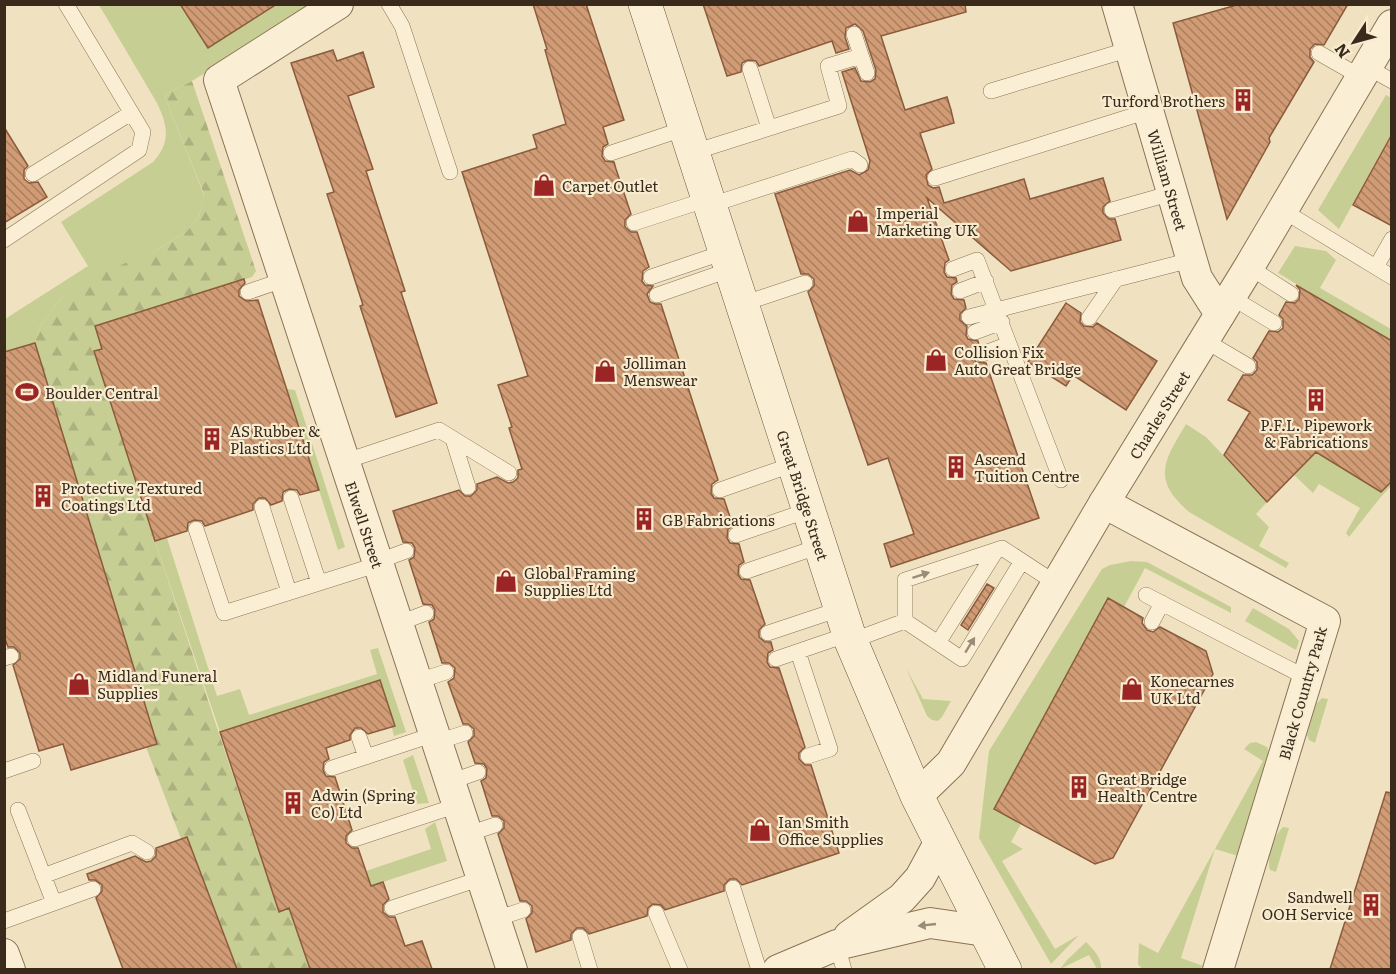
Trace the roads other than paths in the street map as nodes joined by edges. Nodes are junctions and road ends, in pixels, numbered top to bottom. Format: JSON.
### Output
{"nodes":[{"id":1,"x":66,"y":4,"type":"edge"},
{"id":2,"x":338,"y":4,"type":"edge"},
{"id":3,"x":389,"y":4,"type":"edge"},
{"id":4,"x":645,"y":4,"type":"edge"},
{"id":5,"x":1117,"y":4,"type":"edge"},
{"id":6,"x":1391,"y":29,"type":"edge"},
{"id":7,"x":854,"y":34,"type":"dead end"},
{"id":8,"x":1130,"y":49,"type":"junction"},
{"id":9,"x":1319,"y":53,"type":"dead end"},
{"id":10,"x":861,"y":56,"type":"junction"},
{"id":11,"x":750,"y":69,"type":"dead end"},
{"id":12,"x":867,"y":73,"type":"dead end"},
{"id":13,"x":1373,"y":75,"type":"edge"},
{"id":14,"x":992,"y":91,"type":"dead end"},
{"id":15,"x":1148,"y":111,"type":"junction"},
{"id":16,"x":131,"y":113,"type":"junction"},
{"id":17,"x":769,"y":128,"type":"junction"},
{"id":18,"x":690,"y":140,"type":"junction"},
{"id":19,"x":611,"y":153,"type":"dead end"},
{"id":20,"x":860,"y":165,"type":"dead end"},
{"id":21,"x":450,"y":172,"type":"dead end"},
{"id":22,"x":33,"y":174,"type":"dead end"},
{"id":23,"x":935,"y":178,"type":"dead end"},
{"id":24,"x":1172,"y":193,"type":"junction"},
{"id":25,"x":710,"y":202,"type":"junction"},
{"id":26,"x":1112,"y":210,"type":"dead end"},
{"id":27,"x":1282,"y":210,"type":"junction"},
{"id":28,"x":634,"y":223,"type":"dead end"},
{"id":29,"x":1392,"y":239,"type":"edge"},
{"id":30,"x":4,"y":240,"type":"edge"},
{"id":31,"x":728,"y":260,"type":"junction"},
{"id":32,"x":1191,"y":260,"type":"junction"},
{"id":33,"x":1249,"y":267,"type":"junction"},
{"id":34,"x":1376,"y":267,"type":"junction"},
{"id":35,"x":952,"y":269,"type":"dead end"},
{"id":36,"x":651,"y":277,"type":"dead end"},
{"id":37,"x":1392,"y":277,"type":"edge"},
{"id":38,"x":286,"y":279,"type":"junction"},
{"id":39,"x":1116,"y":279,"type":"junction"},
{"id":40,"x":986,"y":281,"type":"junction"},
{"id":41,"x":805,"y":283,"type":"dead end"},
{"id":42,"x":960,"y":291,"type":"dead end"},
{"id":43,"x":248,"y":292,"type":"dead end"},
{"id":44,"x":1291,"y":294,"type":"dead end"},
{"id":45,"x":657,"y":295,"type":"dead end"},
{"id":46,"x":742,"y":304,"type":"junction"},
{"id":47,"x":1225,"y":305,"type":"junction"},
{"id":48,"x":999,"y":316,"type":"junction"},
{"id":49,"x":969,"y":317,"type":"dead end"},
{"id":50,"x":1089,"y":318,"type":"dead end"},
{"id":51,"x":1274,"y":323,"type":"dead end"},
{"id":52,"x":975,"y":332,"type":"dead end"},
{"id":53,"x":1204,"y":340,"type":"junction"},
{"id":54,"x":1009,"y":344,"type":"junction"},
{"id":55,"x":982,"y":354,"type":"dead end"},
{"id":56,"x":1248,"y":366,"type":"dead end"},
{"id":57,"x":453,"y":439,"type":"junction"},
{"id":58,"x":346,"y":461,"type":"junction"},
{"id":59,"x":794,"y":464,"type":"junction"},
{"id":60,"x":509,"y":473,"type":"dead end"},
{"id":61,"x":1061,"y":480,"type":"dead end"},
{"id":62,"x":468,"y":487,"type":"dead end"},
{"id":63,"x":720,"y":489,"type":"dead end"},
{"id":64,"x":291,"y":498,"type":"dead end"},
{"id":65,"x":1104,"y":503,"type":"junction"},
{"id":66,"x":262,"y":507,"type":"dead end"},
{"id":67,"x":808,"y":510,"type":"junction"},
{"id":68,"x":196,"y":529,"type":"dead end"},
{"id":69,"x":736,"y":535,"type":"dead end"},
{"id":70,"x":820,"y":546,"type":"junction"},
{"id":71,"x":996,"y":551,"type":"junction"},
{"id":72,"x":388,"y":558,"type":"junction"},
{"id":73,"x":1022,"y":561,"type":"junction"},
{"id":74,"x":747,"y":570,"type":"dead end"},
{"id":75,"x":319,"y":583,"type":"junction"},
{"id":76,"x":1057,"y":584,"type":"junction"},
{"id":77,"x":289,"y":592,"type":"junction"},
{"id":78,"x":1146,"y":595,"type":"dead end"},
{"id":79,"x":1162,"y":603,"type":"junction"},
{"id":80,"x":905,"y":621,"type":"junction"},
{"id":81,"x":1152,"y":622,"type":"dead end"},
{"id":82,"x":846,"y":628,"type":"junction"},
{"id":83,"x":768,"y":633,"type":"dead end"},
{"id":84,"x":938,"y":643,"type":"junction"},
{"id":85,"x":798,"y":652,"type":"junction"},
{"id":86,"x":776,"y":659,"type":"dead end"},
{"id":87,"x":1307,"y":678,"type":"junction"},
{"id":88,"x":465,"y":733,"type":"dead end"},
{"id":89,"x":359,"y":737,"type":"dead end"},
{"id":90,"x":436,"y":738,"type":"junction"},
{"id":91,"x":808,"y":756,"type":"dead end"},
{"id":92,"x":366,"y":757,"type":"junction"},
{"id":93,"x":33,"y":761,"type":"dead end"},
{"id":94,"x":332,"y":768,"type":"dead end"},
{"id":95,"x":4,"y":771,"type":"edge"},
{"id":96,"x":462,"y":786,"type":"junction"},
{"id":97,"x":917,"y":796,"type":"junction"},
{"id":98,"x":18,"y":810,"type":"dead end"},
{"id":99,"x":355,"y":838,"type":"dead end"},
{"id":100,"x":939,"y":843,"type":"junction"},
{"id":101,"x":147,"y":852,"type":"dead end"},
{"id":102,"x":43,"y":876,"type":"junction"},
{"id":103,"x":482,"y":878,"type":"junction"},
{"id":104,"x":733,"y":888,"type":"dead end"},
{"id":105,"x":93,"y":889,"type":"dead end"},
{"id":106,"x":54,"y":903,"type":"junction"},
{"id":107,"x":392,"y":908,"type":"dead end"},
{"id":108,"x":656,"y":913,"type":"dead end"},
{"id":109,"x":4,"y":921,"type":"edge"},
{"id":110,"x":985,"y":931,"type":"junction"},
{"id":111,"x":580,"y":937,"type":"dead end"},
{"id":112,"x":4,"y":954,"type":"edge"},
{"id":113,"x":841,"y":957,"type":"edge"},
{"id":114,"x":10,"y":969,"type":"edge"},
{"id":115,"x":512,"y":969,"type":"edge"},
{"id":116,"x":590,"y":969,"type":"edge"},
{"id":117,"x":680,"y":969,"type":"edge"},
{"id":118,"x":759,"y":969,"type":"edge"},
{"id":119,"x":778,"y":969,"type":"edge"},
{"id":120,"x":1005,"y":969,"type":"edge"},
{"id":121,"x":1218,"y":969,"type":"edge"}],
"edges":[{"from":1,"to":16,"type":"lane"},
{"from":2,"to":38,"type":"street","name":"Elwell Street"},
{"from":3,"to":21,"type":"lane"},
{"from":4,"to":18,"type":"street","name":"Great Bridge Street"},
{"from":5,"to":8,"type":"street","name":"William Street"},
{"from":6,"to":13,"type":"street","name":"Charles Street"},
{"from":7,"to":10,"type":"lane"},
{"from":8,"to":14,"type":"lane"},
{"from":8,"to":15,"type":"street","name":"William Street"},
{"from":9,"to":13,"type":"lane"},
{"from":10,"to":12,"type":"lane"},
{"from":10,"to":17,"type":"lane"},
{"from":11,"to":17,"type":"lane"},
{"from":13,"to":27,"type":"street","name":"Charles Street"},
{"from":15,"to":23,"type":"lane"},
{"from":15,"to":24,"type":"street","name":"William Street"},
{"from":16,"to":22,"type":"lane"},
{"from":16,"to":30,"type":"lane"},
{"from":17,"to":18,"type":"lane"},
{"from":18,"to":19,"type":"lane"},
{"from":18,"to":25,"type":"street","name":"Great Bridge Street"},
{"from":20,"to":25,"type":"lane"},
{"from":24,"to":26,"type":"lane"},
{"from":24,"to":32,"type":"street","name":"William Street"},
{"from":25,"to":28,"type":"lane"},
{"from":25,"to":31,"type":"street","name":"Great Bridge Street"},
{"from":27,"to":33,"type":"street","name":"Charles Street"},
{"from":27,"to":34,"type":"lane"},
{"from":29,"to":34,"type":"lane"},
{"from":31,"to":36,"type":"lane"},
{"from":31,"to":45,"type":"lane"},
{"from":31,"to":46,"type":"street","name":"Great Bridge Street"},
{"from":32,"to":39,"type":"lane"},
{"from":32,"to":47,"type":"street","name":"William Street"},
{"from":33,"to":44,"type":"lane"},
{"from":33,"to":47,"type":"street","name":"Charles Street"},
{"from":34,"to":37,"type":"lane"},
{"from":35,"to":40,"type":"lane"},
{"from":38,"to":43,"type":"lane"},
{"from":38,"to":58,"type":"street","name":"Elwell Street"},
{"from":39,"to":48,"type":"lane"},
{"from":39,"to":50,"type":"lane"},
{"from":40,"to":42,"type":"lane"},
{"from":40,"to":48,"type":"lane"},
{"from":41,"to":46,"type":"lane"},
{"from":46,"to":59,"type":"street","name":"Great Bridge Street"},
{"from":47,"to":51,"type":"lane"},
{"from":47,"to":53,"type":"street","name":"Charles Street"},
{"from":48,"to":49,"type":"lane"},
{"from":48,"to":52,"type":"lane"},
{"from":48,"to":54,"type":"lane"},
{"from":53,"to":56,"type":"lane"},
{"from":53,"to":65,"type":"street","name":"Charles Street"},
{"from":54,"to":55,"type":"lane"},
{"from":54,"to":61,"type":"lane"},
{"from":57,"to":58,"type":"lane"},
{"from":57,"to":60,"type":"lane"},
{"from":57,"to":62,"type":"lane"},
{"from":58,"to":72,"type":"street","name":"Elwell Street"},
{"from":59,"to":63,"type":"lane"},
{"from":59,"to":67,"type":"street","name":"Great Bridge Street"},
{"from":64,"to":75,"type":"lane"},
{"from":65,"to":76,"type":"street","name":"Charles Street"},
{"from":65,"to":87,"type":"street","name":"Black Country Park"},
{"from":66,"to":77,"type":"lane"},
{"from":67,"to":69,"type":"lane"},
{"from":67,"to":70,"type":"street","name":"Great Bridge Street"},
{"from":68,"to":77,"type":"lane"},
{"from":70,"to":74,"type":"lane"},
{"from":70,"to":82,"type":"street","name":"Great Bridge Street"},
{"from":71,"to":73,"type":"lane"},
{"from":80,"to":71,"type":"lane","one_way":true},
{"from":71,"to":84,"type":"lane"},
{"from":72,"to":75,"type":"lane"},
{"from":72,"to":90,"type":"street","name":"Elwell Street"},
{"from":73,"to":76,"type":"lane"},
{"from":84,"to":73,"type":"lane","one_way":true},
{"from":75,"to":77,"type":"lane"},
{"from":76,"to":97,"type":"street","name":"Charles Street"},
{"from":78,"to":79,"type":"lane"},
{"from":79,"to":81,"type":"lane"},
{"from":79,"to":87,"type":"lane"},
{"from":80,"to":82,"type":"lane"},
{"from":80,"to":84,"type":"lane"},
{"from":82,"to":83,"type":"lane"},
{"from":82,"to":85,"type":"lane"},
{"from":82,"to":97,"type":"street","name":"Great Bridge Street"},
{"from":85,"to":86,"type":"lane"},
{"from":85,"to":91,"type":"lane"},
{"from":87,"to":121,"type":"street","name":"Black Country Park"},
{"from":88,"to":90,"type":"lane"},
{"from":89,"to":92,"type":"lane"},
{"from":90,"to":92,"type":"lane"},
{"from":90,"to":96,"type":"street","name":"Elwell Street"},
{"from":92,"to":94,"type":"lane"},
{"from":93,"to":95,"type":"lane"},
{"from":96,"to":99,"type":"lane"},
{"from":96,"to":103,"type":"street","name":"Elwell Street"},
{"from":97,"to":100,"type":"street","name":"Great Bridge Street"},
{"from":98,"to":102,"type":"lane"},
{"from":100,"to":110,"type":"street","name":"Great Bridge Street"},
{"from":100,"to":113,"type":"street"},
{"from":101,"to":102,"type":"lane"},
{"from":102,"to":106,"type":"lane"},
{"from":103,"to":107,"type":"lane"},
{"from":103,"to":115,"type":"street","name":"Elwell Street"},
{"from":104,"to":118,"type":"lane"},
{"from":105,"to":106,"type":"lane"},
{"from":106,"to":109,"type":"lane"},
{"from":108,"to":117,"type":"lane"},
{"from":110,"to":113,"type":"street","one_way":true},
{"from":110,"to":120,"type":"street","name":"Great Bridge Street"},
{"from":111,"to":116,"type":"lane"},
{"from":112,"to":114,"type":"street"},
{"from":113,"to":119,"type":"street"}]}
